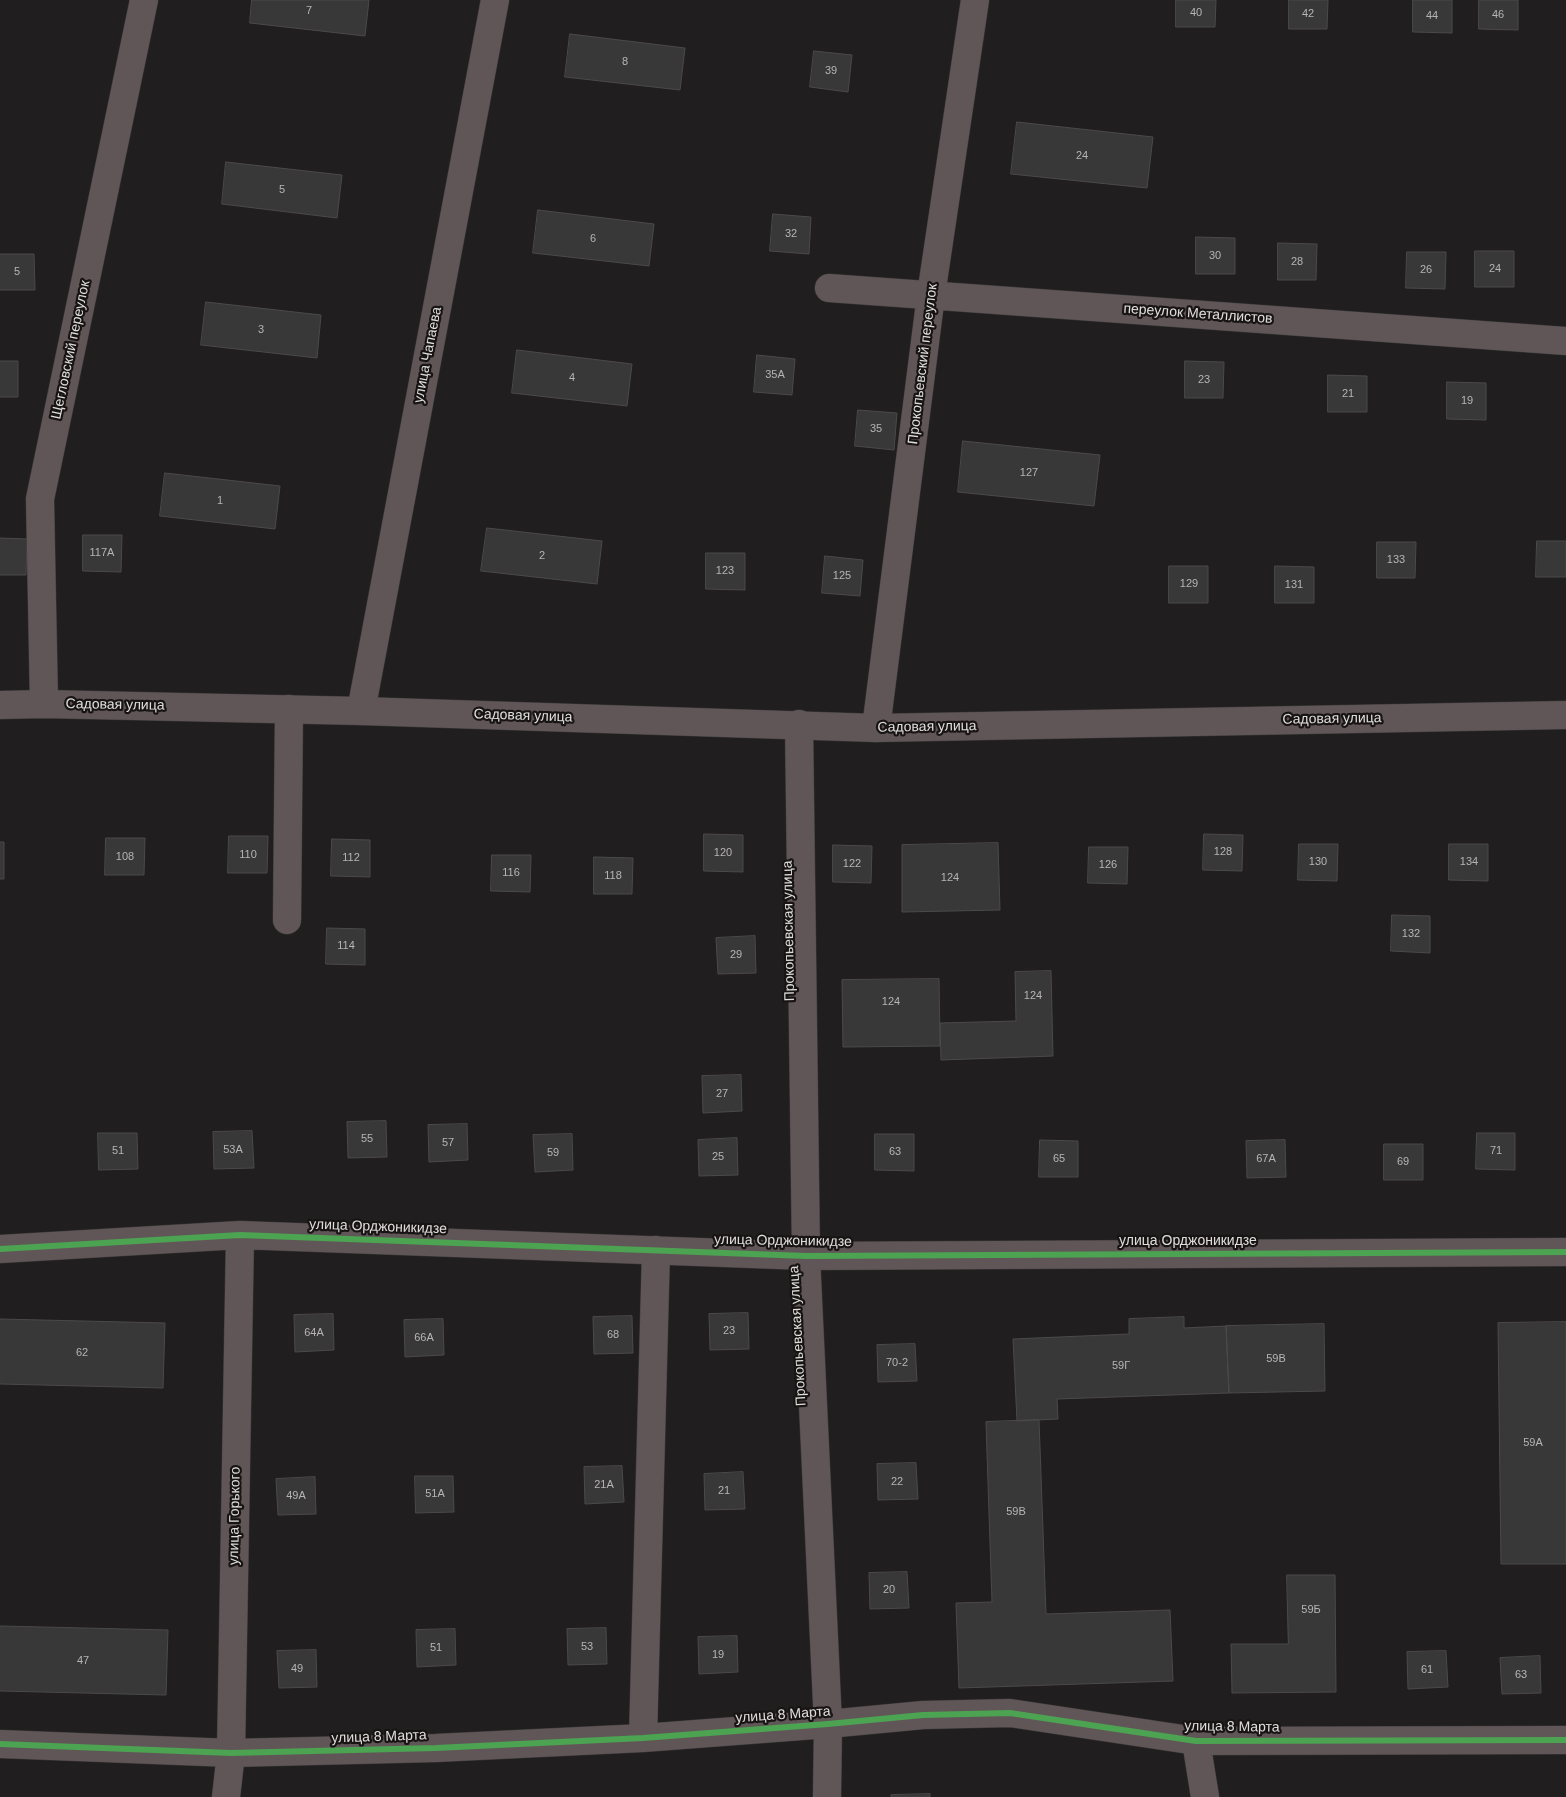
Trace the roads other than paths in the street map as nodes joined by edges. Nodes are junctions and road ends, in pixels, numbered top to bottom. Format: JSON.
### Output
{"nodes":[{"id":1,"x":144,"y":0,"type":"edge"},
{"id":2,"x":495,"y":0,"type":"edge"},
{"id":3,"x":975,"y":0,"type":"edge"},
{"id":4,"x":829,"y":288,"type":"dead end"},
{"id":5,"x":932,"y":295,"type":"junction"},
{"id":6,"x":1566,"y":341,"type":"edge"},
{"id":7,"x":44,"y":704,"type":"junction"},
{"id":8,"x":0,"y":706,"type":"edge"},
{"id":9,"x":289,"y":709,"type":"junction"},
{"id":10,"x":362,"y":711,"type":"junction"},
{"id":11,"x":1566,"y":715,"type":"edge"},
{"id":12,"x":799,"y":724,"type":"junction"},
{"id":13,"x":876,"y":728,"type":"junction"},
{"id":14,"x":287,"y":920,"type":"dead end"},
{"id":15,"x":240,"y":1235,"type":"junction"},
{"id":16,"x":0,"y":1249,"type":"edge"},
{"id":17,"x":656,"y":1250,"type":"junction"},
{"id":18,"x":1566,"y":1252,"type":"edge"},
{"id":19,"x":806,"y":1256,"type":"junction"},
{"id":20,"x":828,"y":1724,"type":"junction"},
{"id":21,"x":643,"y":1738,"type":"junction"},
{"id":22,"x":1566,"y":1740,"type":"edge"},
{"id":23,"x":1196,"y":1741,"type":"junction"},
{"id":24,"x":0,"y":1744,"type":"edge"},
{"id":25,"x":231,"y":1753,"type":"junction"},
{"id":26,"x":226,"y":1797,"type":"edge"},
{"id":27,"x":827,"y":1797,"type":"edge"},
{"id":28,"x":1205,"y":1797,"type":"edge"}],
"edges":[{"from":1,"to":7,"type":"street","name":"Щегловский переулок"},
{"from":2,"to":10,"type":"street","name":"улица Чапаева"},
{"from":3,"to":5,"type":"street","name":"Прокопьевский переулок"},
{"from":4,"to":5,"type":"street","name":"переулок Металлистов"},
{"from":5,"to":6,"type":"street","name":"переулок Металлистов"},
{"from":5,"to":13,"type":"street","name":"Прокопьевский переулок"},
{"from":7,"to":8,"type":"street","name":"Садовая улица"},
{"from":7,"to":9,"type":"street","name":"Садовая улица"},
{"from":9,"to":10,"type":"street","name":"Садовая улица"},
{"from":9,"to":14,"type":"street"},
{"from":10,"to":12,"type":"street","name":"Садовая улица"},
{"from":11,"to":13,"type":"street","name":"Садовая улица"},
{"from":12,"to":13,"type":"street","name":"Садовая улица"},
{"from":12,"to":19,"type":"street","name":"Прокопьевская улица"},
{"from":15,"to":16,"type":"street","name":"улица Орджоникидзе"},
{"from":15,"to":17,"type":"street","name":"улица Орджоникидзе"},
{"from":15,"to":25,"type":"street","name":"улица Горького"},
{"from":17,"to":19,"type":"street","name":"улица Орджоникидзе"},
{"from":17,"to":21,"type":"street"},
{"from":18,"to":19,"type":"street","name":"улица Орджоникидзе"},
{"from":19,"to":20,"type":"street","name":"Прокопьевская улица"},
{"from":20,"to":21,"type":"street","name":"улица 8 Марта"},
{"from":20,"to":23,"type":"street","name":"улица 8 Марта"},
{"from":20,"to":27,"type":"street","name":"Прокопьевская улица"},
{"from":21,"to":25,"type":"street","name":"улица 8 Марта"},
{"from":22,"to":23,"type":"street","name":"улица 8 Марта"},
{"from":23,"to":28,"type":"street"},
{"from":24,"to":25,"type":"street","name":"улица 8 Марта"},
{"from":25,"to":26,"type":"street","name":"улица Горького"}]}
